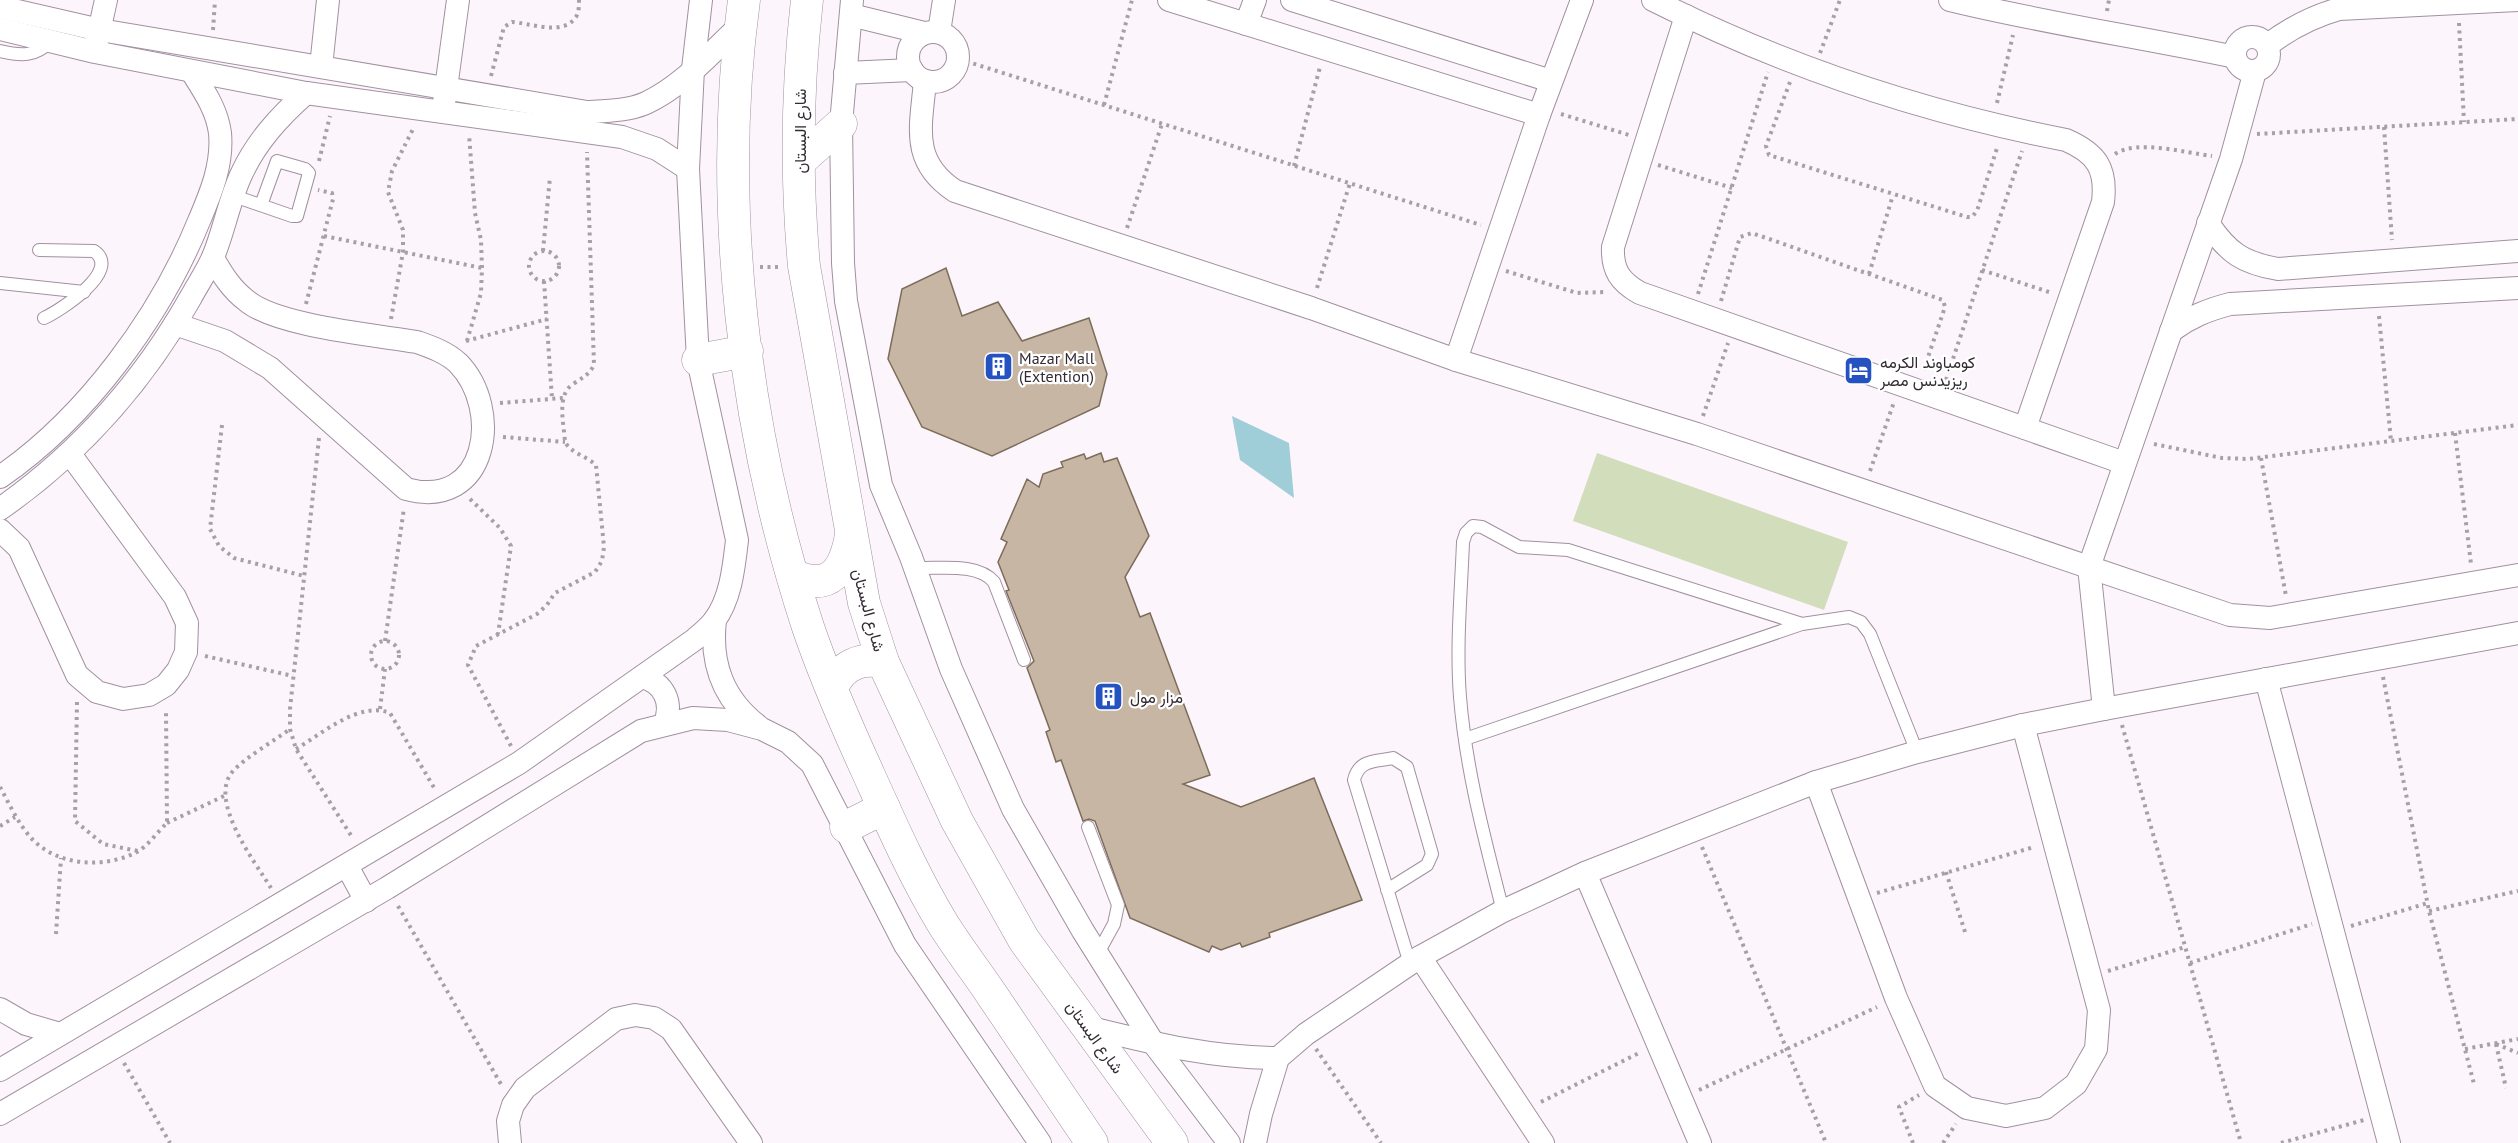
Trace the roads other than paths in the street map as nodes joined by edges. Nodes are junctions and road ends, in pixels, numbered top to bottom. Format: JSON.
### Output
{"nodes":[{"id":1,"x":106,"y":0,"type":"edge"},
{"id":2,"x":328,"y":0,"type":"edge"},
{"id":3,"x":458,"y":0,"type":"edge"},
{"id":4,"x":701,"y":0,"type":"edge"},
{"id":5,"x":807,"y":0,"type":"edge"},
{"id":6,"x":944,"y":0,"type":"edge"},
{"id":7,"x":1168,"y":0,"type":"edge"},
{"id":8,"x":1255,"y":0,"type":"edge"},
{"id":9,"x":1292,"y":0,"type":"edge"},
{"id":10,"x":1582,"y":0,"type":"edge"},
{"id":11,"x":1653,"y":0,"type":"edge"},
{"id":12,"x":1950,"y":0,"type":"edge"},
{"id":13,"x":2518,"y":0,"type":"edge"},
{"id":14,"x":0,"y":7,"type":"edge"},
{"id":15,"x":852,"y":8,"type":"edge"},
{"id":16,"x":742,"y":13,"type":"edge"},
{"id":17,"x":1686,"y":16,"type":"junction"},
{"id":18,"x":1246,"y":24,"type":"junction"},
{"id":19,"x":0,"y":29,"type":"edge"},
{"id":20,"x":932,"y":33,"type":"junction"},
{"id":21,"x":51,"y":41,"type":"junction"},
{"id":22,"x":97,"y":41,"type":"junction"},
{"id":23,"x":2268,"y":45,"type":"junction"},
{"id":24,"x":0,"y":51,"type":"edge"},
{"id":25,"x":2235,"y":57,"type":"junction"},
{"id":26,"x":321,"y":67,"type":"junction"},
{"id":27,"x":693,"y":69,"type":"junction"},
{"id":28,"x":2255,"y":71,"type":"junction"},
{"id":29,"x":192,"y":72,"type":"junction"},
{"id":30,"x":845,"y":74,"type":"junction"},
{"id":31,"x":919,"y":76,"type":"junction"},
{"id":32,"x":1551,"y":81,"type":"junction"},
{"id":33,"x":446,"y":88,"type":"junction"},
{"id":34,"x":306,"y":93,"type":"junction"},
{"id":35,"x":433,"y":111,"type":"junction"},
{"id":36,"x":1541,"y":111,"type":"junction"},
{"id":37,"x":841,"y":124,"type":"junction"},
{"id":38,"x":801,"y":160,"type":"junction"},
{"id":39,"x":688,"y":169,"type":"junction"},
{"id":40,"x":234,"y":196,"type":"junction"},
{"id":41,"x":261,"y":205,"type":"junction"},
{"id":42,"x":2208,"y":223,"type":"junction"},
{"id":43,"x":39,"y":250,"type":"dead end"},
{"id":44,"x":2518,"y":250,"type":"edge"},
{"id":45,"x":2489,"y":252,"type":"junction"},
{"id":46,"x":213,"y":258,"type":"junction"},
{"id":47,"x":0,"y":283,"type":"edge"},
{"id":48,"x":2518,"y":288,"type":"edge"},
{"id":49,"x":2489,"y":289,"type":"junction"},
{"id":50,"x":84,"y":292,"type":"junction"},
{"id":51,"x":44,"y":318,"type":"dead end"},
{"id":52,"x":176,"y":324,"type":"junction"},
{"id":53,"x":2171,"y":331,"type":"junction"},
{"id":54,"x":747,"y":351,"type":"junction"},
{"id":55,"x":698,"y":360,"type":"junction"},
{"id":56,"x":1456,"y":360,"type":"junction"},
{"id":57,"x":106,"y":377,"type":"junction"},
{"id":58,"x":125,"y":396,"type":"junction"},
{"id":59,"x":2025,"y":428,"type":"junction"},
{"id":60,"x":70,"y":454,"type":"junction"},
{"id":61,"x":2124,"y":463,"type":"junction"},
{"id":62,"x":0,"y":477,"type":"edge"},
{"id":63,"x":0,"y":509,"type":"edge"},
{"id":64,"x":0,"y":530,"type":"edge"},
{"id":65,"x":852,"y":534,"type":"junction"},
{"id":66,"x":2089,"y":567,"type":"junction"},
{"id":67,"x":915,"y":568,"type":"junction"},
{"id":68,"x":2518,"y":574,"type":"edge"},
{"id":69,"x":793,"y":575,"type":"junction"},
{"id":70,"x":715,"y":620,"type":"junction"},
{"id":71,"x":1802,"y":624,"type":"junction"},
{"id":72,"x":2518,"y":633,"type":"edge"},
{"id":73,"x":1024,"y":660,"type":"dead end"},
{"id":74,"x":883,"y":662,"type":"junction"},
{"id":75,"x":642,"y":677,"type":"junction"},
{"id":76,"x":2266,"y":679,"type":"junction"},
{"id":77,"x":832,"y":688,"type":"junction"},
{"id":78,"x":2110,"y":708,"type":"junction"},
{"id":79,"x":665,"y":723,"type":"junction"},
{"id":80,"x":2023,"y":725,"type":"junction"},
{"id":81,"x":762,"y":729,"type":"junction"},
{"id":82,"x":1465,"y":739,"type":"junction"},
{"id":83,"x":1917,"y":752,"type":"junction"},
{"id":84,"x":1816,"y":782,"type":"junction"},
{"id":85,"x":884,"y":808,"type":"junction"},
{"id":86,"x":846,"y":827,"type":"junction"},
{"id":87,"x":1088,"y":827,"type":"dead end"},
{"id":88,"x":355,"y":861,"type":"junction"},
{"id":89,"x":1585,"y":873,"type":"junction"},
{"id":90,"x":1387,"y":890,"type":"junction"},
{"id":91,"x":366,"y":901,"type":"junction"},
{"id":92,"x":1503,"y":911,"type":"junction"},
{"id":93,"x":1098,"y":953,"type":"junction"},
{"id":94,"x":1415,"y":960,"type":"junction"},
{"id":95,"x":0,"y":1009,"type":"edge"},
{"id":96,"x":1087,"y":1027,"type":"junction"},
{"id":97,"x":60,"y":1034,"type":"junction"},
{"id":98,"x":1154,"y":1044,"type":"junction"},
{"id":99,"x":1278,"y":1058,"type":"junction"},
{"id":100,"x":0,"y":1070,"type":"edge"},
{"id":101,"x":0,"y":1114,"type":"edge"},
{"id":102,"x":1036,"y":1141,"type":"edge"},
{"id":103,"x":510,"y":1143,"type":"edge"},
{"id":104,"x":751,"y":1143,"type":"edge"},
{"id":105,"x":1092,"y":1143,"type":"edge"},
{"id":106,"x":1172,"y":1143,"type":"edge"},
{"id":107,"x":1230,"y":1143,"type":"edge"},
{"id":108,"x":1255,"y":1143,"type":"edge"},
{"id":109,"x":1543,"y":1143,"type":"edge"},
{"id":110,"x":1700,"y":1143,"type":"edge"},
{"id":111,"x":2389,"y":1143,"type":"edge"}],
"edges":[{"from":1,"to":22,"type":"street"},
{"from":2,"to":26,"type":"street"},
{"from":3,"to":33,"type":"street"},
{"from":4,"to":27,"type":"street"},
{"from":5,"to":38,"type":"street","name":"شارع البستان"},
{"from":6,"to":20,"type":"street"},
{"from":7,"to":18,"type":"street"},
{"from":8,"to":18,"type":"street"},
{"from":9,"to":32,"type":"street"},
{"from":10,"to":32,"type":"street"},
{"from":11,"to":17,"type":"street"},
{"from":12,"to":25,"type":"street"},
{"from":13,"to":23,"type":"street"},
{"from":14,"to":22,"type":"street"},
{"from":15,"to":20,"type":"street"},
{"from":15,"to":30,"type":"street"},
{"from":16,"to":27,"type":"street"},
{"from":16,"to":54,"type":"street"},
{"from":17,"to":59,"type":"street"},
{"from":17,"to":59,"type":"street"},
{"from":18,"to":36,"type":"street"},
{"from":19,"to":21,"type":"street"},
{"from":20,"to":31,"type":"street"},
{"from":20,"to":31,"type":"street"},
{"from":21,"to":22,"type":"street"},
{"from":21,"to":24,"type":"lane"},
{"from":22,"to":26,"type":"street"},
{"from":22,"to":29,"type":"street"},
{"from":23,"to":25,"type":"street"},
{"from":23,"to":28,"type":"street"},
{"from":25,"to":28,"type":"street"},
{"from":26,"to":33,"type":"street"},
{"from":27,"to":33,"type":"street"},
{"from":27,"to":39,"type":"street"},
{"from":28,"to":42,"type":"street"},
{"from":29,"to":34,"type":"street"},
{"from":29,"to":57,"type":"street"},
{"from":30,"to":31,"type":"street"},
{"from":30,"to":37,"type":"street"},
{"from":31,"to":56,"type":"street"},
{"from":32,"to":36,"type":"street"},
{"from":33,"to":35,"type":"street"},
{"from":34,"to":35,"type":"street"},
{"from":34,"to":40,"type":"street"},
{"from":35,"to":39,"type":"street"},
{"from":36,"to":56,"type":"street"},
{"from":37,"to":38,"type":"street"},
{"from":37,"to":67,"type":"street"},
{"from":38,"to":65,"type":"street","name":"شارع البستان"},
{"from":39,"to":55,"type":"street"},
{"from":40,"to":41,"type":"lane"},
{"from":40,"to":46,"type":"street"},
{"from":41,"to":41,"type":"lane"},
{"from":42,"to":45,"type":"street"},
{"from":42,"to":53,"type":"street"},
{"from":43,"to":50,"type":"lane"},
{"from":44,"to":45,"type":"street"},
{"from":45,"to":49,"type":"street"},
{"from":46,"to":52,"type":"street"},
{"from":46,"to":52,"type":"street"},
{"from":47,"to":50,"type":"lane"},
{"from":48,"to":49,"type":"street"},
{"from":49,"to":53,"type":"street"},
{"from":50,"to":51,"type":"lane"},
{"from":52,"to":58,"type":"street"},
{"from":53,"to":61,"type":"street"},
{"from":54,"to":55,"type":"street"},
{"from":54,"to":69,"type":"street"},
{"from":55,"to":70,"type":"street"},
{"from":56,"to":66,"type":"street"},
{"from":57,"to":58,"type":"street"},
{"from":57,"to":62,"type":"street"},
{"from":58,"to":60,"type":"street"},
{"from":59,"to":61,"type":"street"},
{"from":60,"to":63,"type":"street"},
{"from":60,"to":64,"type":"street"},
{"from":61,"to":66,"type":"street"},
{"from":65,"to":69,"type":"street"},
{"from":65,"to":74,"type":"street","name":"شارع البستان"},
{"from":66,"to":68,"type":"street"},
{"from":66,"to":78,"type":"street"},
{"from":67,"to":73,"type":"lane"},
{"from":67,"to":93,"type":"street"},
{"from":69,"to":77,"type":"street"},
{"from":70,"to":75,"type":"street"},
{"from":70,"to":81,"type":"street"},
{"from":71,"to":82,"type":"lane"},
{"from":71,"to":82,"type":"lane"},
{"from":71,"to":83,"type":"lane"},
{"from":72,"to":76,"type":"street"},
{"from":74,"to":77,"type":"street"},
{"from":74,"to":96,"type":"street","name":"شارع البستان"},
{"from":75,"to":79,"type":"street"},
{"from":75,"to":88,"type":"street"},
{"from":76,"to":78,"type":"street"},
{"from":76,"to":111,"type":"street"},
{"from":77,"to":85,"type":"street"},
{"from":78,"to":80,"type":"street"},
{"from":79,"to":81,"type":"street"},
{"from":79,"to":91,"type":"street"},
{"from":80,"to":83,"type":"street"},
{"from":80,"to":84,"type":"street"},
{"from":81,"to":86,"type":"street"},
{"from":82,"to":92,"type":"lane"},
{"from":83,"to":84,"type":"street"},
{"from":84,"to":89,"type":"street"},
{"from":85,"to":86,"type":"street"},
{"from":85,"to":105,"type":"street"},
{"from":86,"to":102,"type":"street"},
{"from":87,"to":93,"type":"lane"},
{"from":88,"to":91,"type":"street"},
{"from":88,"to":97,"type":"street"},
{"from":89,"to":92,"type":"street"},
{"from":89,"to":110,"type":"street"},
{"from":90,"to":90,"type":"lane"},
{"from":90,"to":94,"type":"lane"},
{"from":91,"to":101,"type":"street"},
{"from":92,"to":94,"type":"street"},
{"from":93,"to":98,"type":"street"},
{"from":94,"to":99,"type":"street"},
{"from":94,"to":109,"type":"street"},
{"from":95,"to":97,"type":"street"},
{"from":96,"to":98,"type":"street"},
{"from":96,"to":106,"type":"street","name":"شارع البستان"},
{"from":97,"to":100,"type":"street"},
{"from":98,"to":99,"type":"street"},
{"from":98,"to":107,"type":"street"},
{"from":99,"to":108,"type":"street"},
{"from":103,"to":104,"type":"street"}]}
